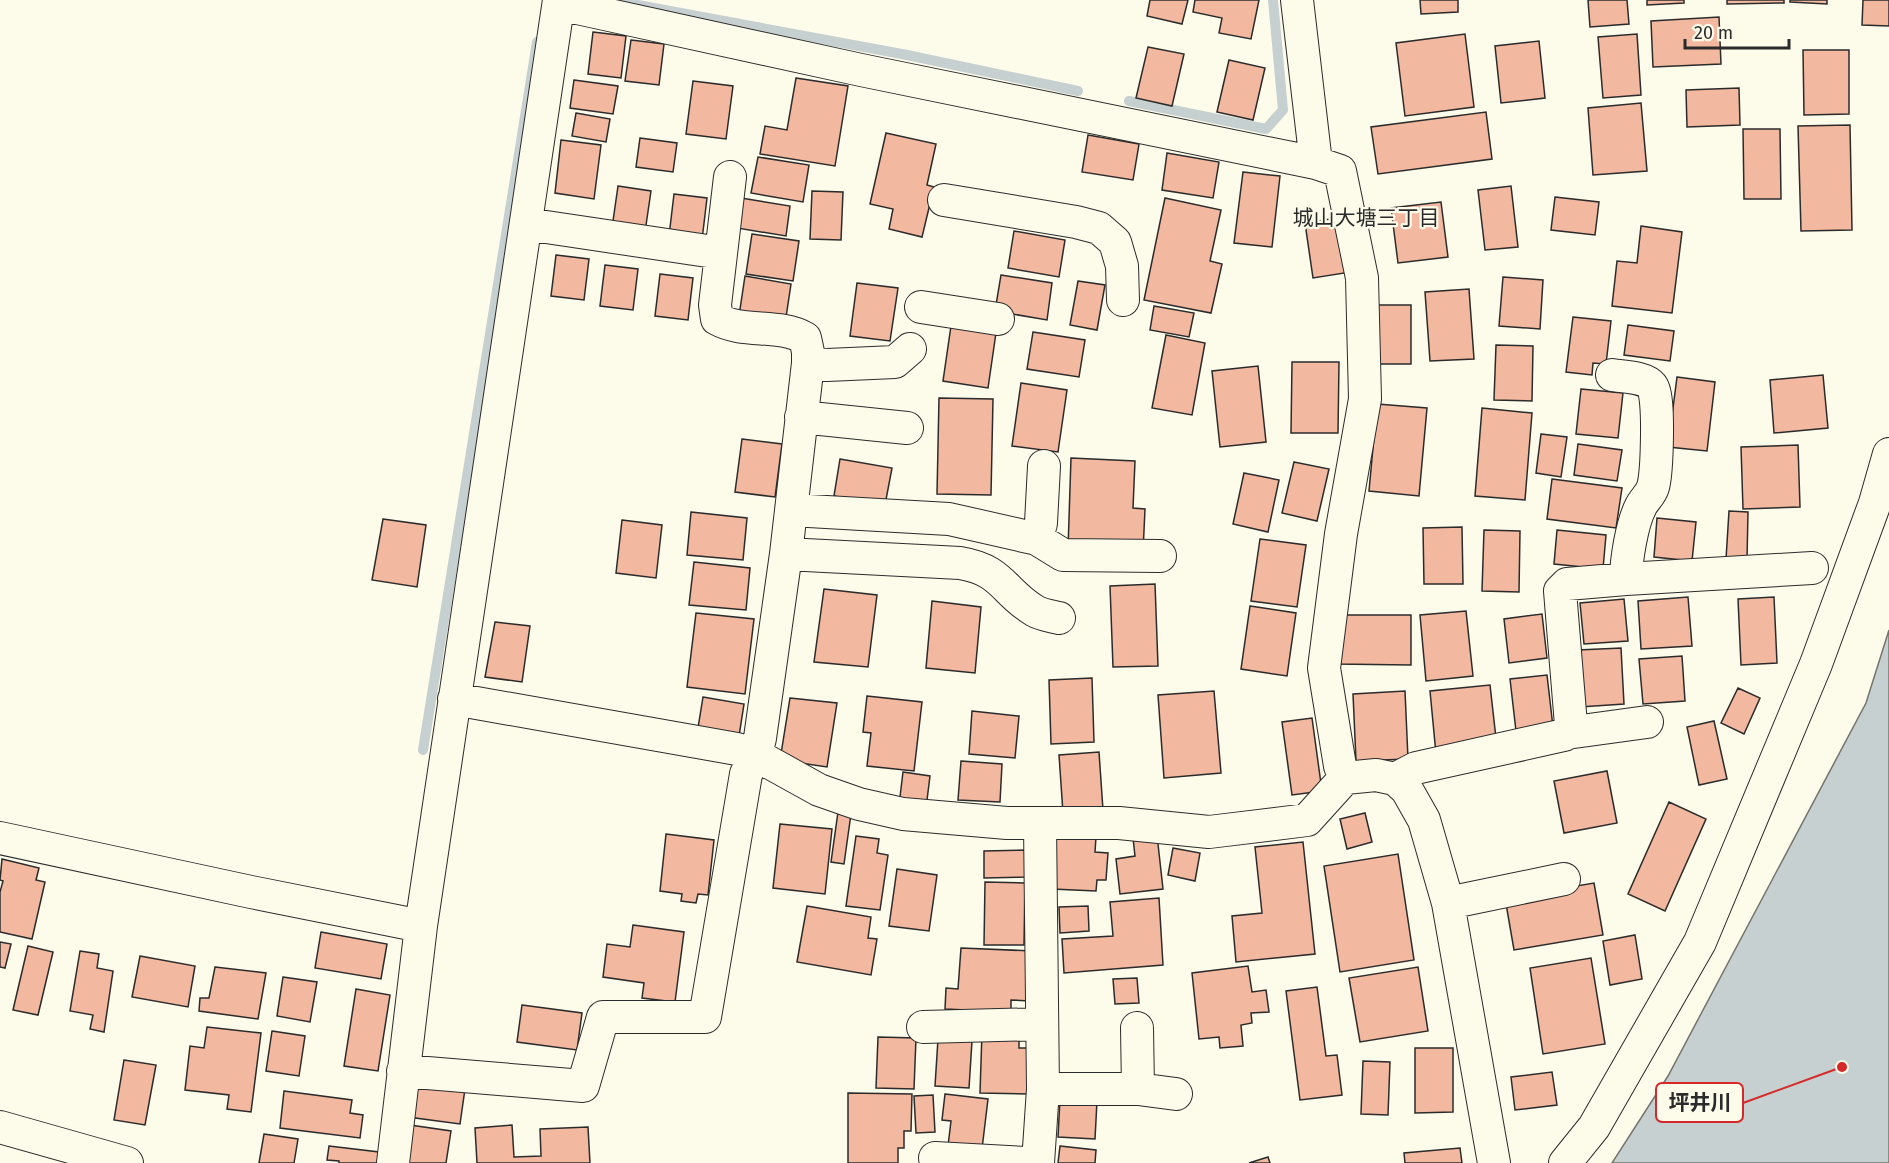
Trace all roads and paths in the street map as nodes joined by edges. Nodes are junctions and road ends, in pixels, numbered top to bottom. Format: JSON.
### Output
{"nodes":[{"id":1,"x":1297,"y":0,"type":"edge"},
{"id":2,"x":559,"y":2,"type":"edge"},
{"id":3,"x":1316,"y":163,"type":"junction"},
{"id":4,"x":730,"y":177,"type":"dead end"},
{"id":5,"x":944,"y":200,"type":"dead end"},
{"id":6,"x":526,"y":224,"type":"junction"},
{"id":7,"x":721,"y":253,"type":"junction"},
{"id":8,"x":1123,"y":300,"type":"dead end"},
{"id":9,"x":921,"y":307,"type":"dead end"},
{"id":10,"x":998,"y":319,"type":"dead end"},
{"id":11,"x":910,"y":349,"type":"dead end"},
{"id":12,"x":808,"y":363,"type":"junction"},
{"id":13,"x":1612,"y":375,"type":"dead end"},
{"id":14,"x":801,"y":417,"type":"junction"},
{"id":15,"x":907,"y":428,"type":"dead end"},
{"id":16,"x":1889,"y":454,"type":"edge"},
{"id":17,"x":1044,"y":466,"type":"dead end"},
{"id":18,"x":791,"y":510,"type":"junction"},
{"id":19,"x":1037,"y":539,"type":"junction"},
{"id":20,"x":786,"y":554,"type":"junction"},
{"id":21,"x":1160,"y":556,"type":"dead end"},
{"id":22,"x":1812,"y":568,"type":"dead end"},
{"id":23,"x":1626,"y":579,"type":"junction"},
{"id":24,"x":1059,"y":618,"type":"dead end"},
{"id":25,"x":454,"y":699,"type":"junction"},
{"id":26,"x":1647,"y":722,"type":"dead end"},
{"id":27,"x":1569,"y":730,"type":"junction"},
{"id":28,"x":756,"y":755,"type":"junction"},
{"id":29,"x":1345,"y":778,"type":"junction"},
{"id":30,"x":1395,"y":779,"type":"junction"},
{"id":31,"x":1040,"y":824,"type":"junction"},
{"id":32,"x":0,"y":838,"type":"edge"},
{"id":33,"x":1564,"y":879,"type":"dead end"},
{"id":34,"x":1448,"y":903,"type":"junction"},
{"id":35,"x":421,"y":926,"type":"junction"},
{"id":36,"x":1042,"y":1024,"type":"junction"},
{"id":37,"x":923,"y":1027,"type":"dead end"},
{"id":38,"x":1137,"y":1028,"type":"dead end"},
{"id":39,"x":403,"y":1071,"type":"junction"},
{"id":40,"x":1043,"y":1089,"type":"junction"},
{"id":41,"x":1137,"y":1089,"type":"junction"},
{"id":42,"x":1176,"y":1094,"type":"dead end"},
{"id":43,"x":0,"y":1127,"type":"edge"},
{"id":44,"x":934,"y":1158,"type":"dead end"},
{"id":45,"x":127,"y":1163,"type":"edge"},
{"id":46,"x":393,"y":1163,"type":"edge"},
{"id":47,"x":1027,"y":1163,"type":"edge"},
{"id":48,"x":1038,"y":1163,"type":"edge"},
{"id":49,"x":1494,"y":1163,"type":"edge"},
{"id":50,"x":1565,"y":1163,"type":"edge"}],
"edges":[{"from":1,"to":3,"type":"street"},
{"from":2,"to":3,"type":"street"},
{"from":2,"to":6,"type":"street"},
{"from":3,"to":29,"type":"street"},
{"from":4,"to":7,"type":"street"},
{"from":5,"to":8,"type":"street"},
{"from":6,"to":7,"type":"street"},
{"from":6,"to":25,"type":"street"},
{"from":7,"to":12,"type":"street"},
{"from":9,"to":10,"type":"street"},
{"from":11,"to":12,"type":"street"},
{"from":12,"to":14,"type":"street"},
{"from":13,"to":23,"type":"street"},
{"from":14,"to":15,"type":"street"},
{"from":14,"to":18,"type":"street"},
{"from":16,"to":50,"type":"street"},
{"from":17,"to":19,"type":"street"},
{"from":18,"to":19,"type":"street"},
{"from":18,"to":20,"type":"street"},
{"from":19,"to":21,"type":"street"},
{"from":20,"to":24,"type":"street"},
{"from":20,"to":28,"type":"street"},
{"from":22,"to":23,"type":"street"},
{"from":23,"to":27,"type":"street"},
{"from":25,"to":28,"type":"street"},
{"from":25,"to":35,"type":"street"},
{"from":26,"to":27,"type":"street"},
{"from":27,"to":30,"type":"street"},
{"from":28,"to":31,"type":"street"},
{"from":28,"to":39,"type":"street"},
{"from":29,"to":30,"type":"street"},
{"from":29,"to":31,"type":"street"},
{"from":30,"to":34,"type":"street"},
{"from":31,"to":36,"type":"street"},
{"from":32,"to":35,"type":"street"},
{"from":33,"to":34,"type":"street"},
{"from":34,"to":49,"type":"street"},
{"from":35,"to":39,"type":"street"},
{"from":36,"to":37,"type":"street"},
{"from":36,"to":40,"type":"street"},
{"from":38,"to":41,"type":"street"},
{"from":39,"to":46,"type":"street"},
{"from":40,"to":41,"type":"street"},
{"from":40,"to":48,"type":"street"},
{"from":41,"to":42,"type":"street"},
{"from":43,"to":45,"type":"street"},
{"from":44,"to":47,"type":"street"}]}
